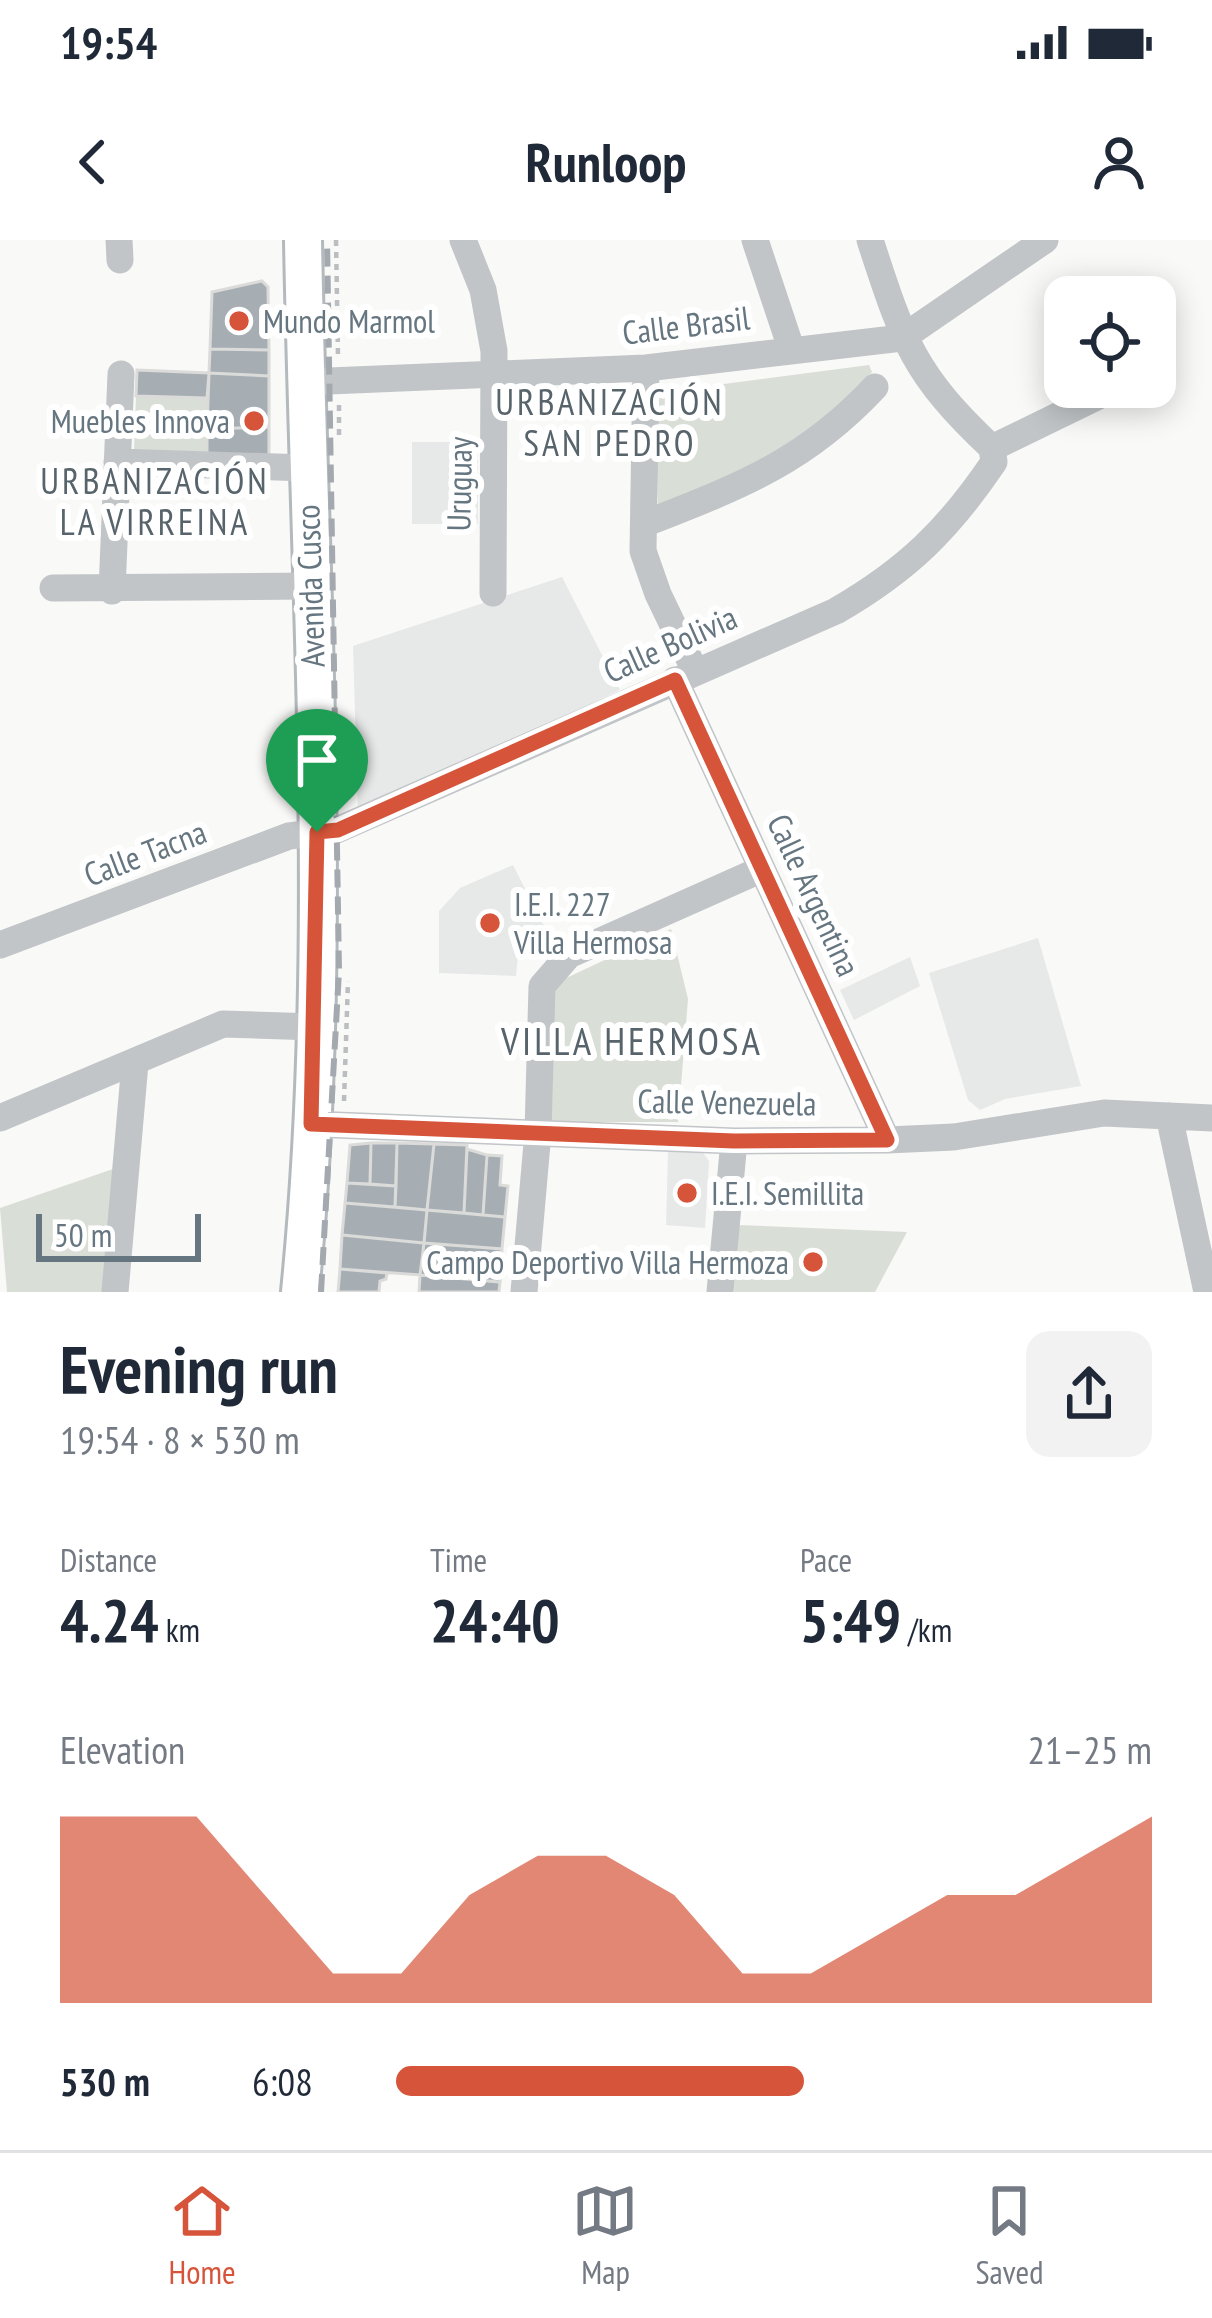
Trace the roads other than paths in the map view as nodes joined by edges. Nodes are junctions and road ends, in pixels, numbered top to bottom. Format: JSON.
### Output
{"nodes":[{"id":1,"x":303,"y":240,"type":"edge"},
{"id":2,"x":463,"y":240,"type":"edge"},
{"id":3,"x":755,"y":240,"type":"edge"},
{"id":4,"x":870,"y":240,"type":"edge"},
{"id":5,"x":1045,"y":240,"type":"edge"},
{"id":6,"x":902,"y":338,"type":"junction"},
{"id":7,"x":791,"y":348,"type":"junction"},
{"id":8,"x":646,"y":368,"type":"junction"},
{"id":9,"x":121,"y":374,"type":"dead end"},
{"id":10,"x":496,"y":377,"type":"junction"},
{"id":11,"x":305,"y":382,"type":"junction"},
{"id":12,"x":875,"y":387,"type":"dead end"},
{"id":13,"x":1074,"y":408,"type":"edge"},
{"id":14,"x":992,"y":448,"type":"junction"},
{"id":15,"x":117,"y":462,"type":"junction"},
{"id":16,"x":307,"y":468,"type":"junction"},
{"id":17,"x":644,"y":524,"type":"junction"},
{"id":18,"x":310,"y":586,"type":"junction"},
{"id":19,"x":53,"y":588,"type":"dead end"},
{"id":20,"x":112,"y":591,"type":"junction"},
{"id":21,"x":493,"y":593,"type":"dead end"},
{"id":22,"x":685,"y":676,"type":"junction"},
{"id":23,"x":317,"y":832,"type":"junction"},
{"id":24,"x":762,"y":869,"type":"junction"},
{"id":25,"x":0,"y":945,"type":"edge"},
{"id":26,"x":315,"y":1027,"type":"junction"},
{"id":27,"x":135,"y":1064,"type":"junction"},
{"id":28,"x":1169,"y":1115,"type":"junction"},
{"id":29,"x":0,"y":1118,"type":"edge"},
{"id":30,"x":1212,"y":1118,"type":"edge"},
{"id":31,"x":311,"y":1124,"type":"junction"},
{"id":32,"x":538,"y":1132,"type":"junction"},
{"id":33,"x":887,"y":1140,"type":"junction"},
{"id":34,"x":734,"y":1141,"type":"junction"},
{"id":35,"x":115,"y":1292,"type":"edge"},
{"id":36,"x":300,"y":1292,"type":"edge"},
{"id":37,"x":524,"y":1292,"type":"edge"},
{"id":38,"x":720,"y":1292,"type":"edge"},
{"id":39,"x":1207,"y":1292,"type":"edge"}],
"edges":[{"from":1,"to":11,"type":"main road","name":"Avenida Cusco"},
{"from":2,"to":10,"type":"street","name":"Uruguay"},
{"from":3,"to":7,"type":"street"},
{"from":4,"to":6,"type":"street"},
{"from":5,"to":6,"type":"street","name":"Calle Brasil"},
{"from":6,"to":7,"type":"street","name":"Calle Brasil"},
{"from":6,"to":14,"type":"street"},
{"from":7,"to":8,"type":"street","name":"Calle Brasil"},
{"from":8,"to":10,"type":"street","name":"Calle Brasil"},
{"from":8,"to":17,"type":"street","name":"Calle Argentina"},
{"from":9,"to":15,"type":"street"},
{"from":10,"to":11,"type":"street","name":"Calle Brasil"},
{"from":10,"to":21,"type":"street","name":"Uruguay"},
{"from":11,"to":16,"type":"main road","name":"Avenida Cusco"},
{"from":12,"to":17,"type":"street"},
{"from":13,"to":14,"type":"street"},
{"from":14,"to":22,"type":"street","name":"Calle Bolivia"},
{"from":15,"to":16,"type":"street"},
{"from":15,"to":20,"type":"street"},
{"from":16,"to":18,"type":"main road","name":"Avenida Cusco"},
{"from":17,"to":22,"type":"street","name":"Calle Argentina"},
{"from":18,"to":20,"type":"street"},
{"from":18,"to":23,"type":"main road","name":"Avenida Cusco"},
{"from":19,"to":20,"type":"street"},
{"from":22,"to":23,"type":"street","name":"Calle Bolivia"},
{"from":22,"to":24,"type":"street","name":"Calle Argentina"},
{"from":23,"to":25,"type":"street","name":"Calle Tacna"},
{"from":23,"to":26,"type":"main road","name":"Avenida Cusco"},
{"from":24,"to":32,"type":"street"},
{"from":24,"to":33,"type":"street","name":"Calle Argentina"},
{"from":26,"to":27,"type":"street"},
{"from":26,"to":31,"type":"main road","name":"Avenida Cusco"},
{"from":27,"to":29,"type":"street"},
{"from":27,"to":35,"type":"street"},
{"from":28,"to":30,"type":"street","name":"Calle Venezuela"},
{"from":28,"to":33,"type":"street","name":"Calle Venezuela"},
{"from":28,"to":39,"type":"street"},
{"from":31,"to":32,"type":"street","name":"Calle Venezuela"},
{"from":31,"to":36,"type":"main road","name":"Avenida Cusco"},
{"from":32,"to":34,"type":"street","name":"Calle Venezuela"},
{"from":32,"to":37,"type":"street"},
{"from":33,"to":34,"type":"street","name":"Calle Venezuela"},
{"from":34,"to":38,"type":"street"}]}
